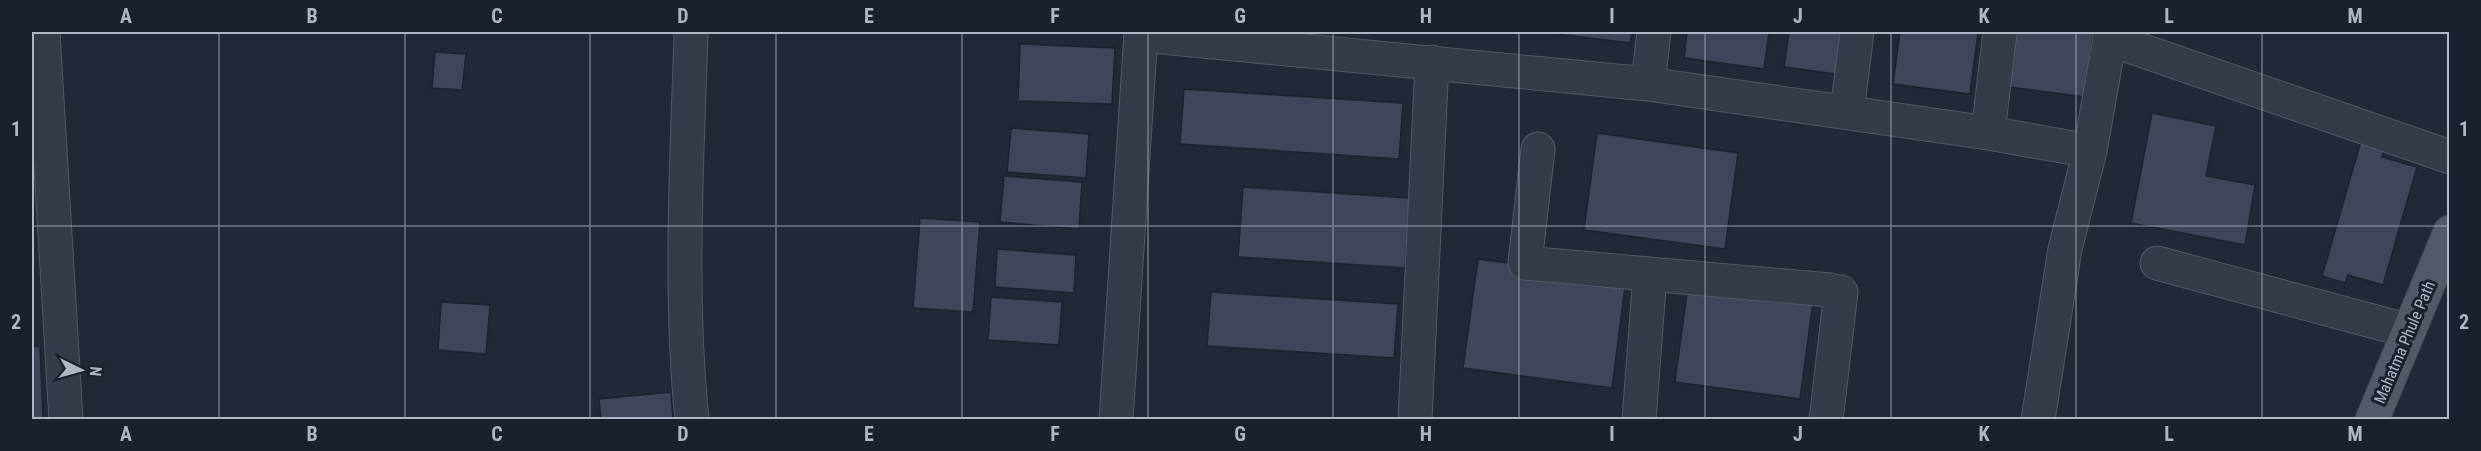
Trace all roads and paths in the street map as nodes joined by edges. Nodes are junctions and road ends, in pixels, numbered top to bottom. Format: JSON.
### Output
{"nodes":[{"id":1,"x":43,"y":32,"type":"edge"},
{"id":2,"x":1654,"y":32,"type":"edge"},
{"id":3,"x":1857,"y":32,"type":"edge"},
{"id":4,"x":2000,"y":32,"type":"edge"},
{"id":5,"x":692,"y":33,"type":"dead end"},
{"id":6,"x":1141,"y":33,"type":"edge"},
{"id":7,"x":2110,"y":35,"type":"edge"},
{"id":8,"x":1295,"y":40,"type":"edge"},
{"id":9,"x":1432,"y":62,"type":"junction"},
{"id":10,"x":1648,"y":84,"type":"junction"},
{"id":11,"x":1847,"y":112,"type":"junction"},
{"id":12,"x":1988,"y":133,"type":"junction"},
{"id":13,"x":1538,"y":149,"type":"dead end"},
{"id":14,"x":2090,"y":151,"type":"junction"},
{"id":15,"x":2450,"y":157,"type":"edge"},
{"id":16,"x":2450,"y":232,"type":"edge"},
{"id":17,"x":2157,"y":263,"type":"dead end"},
{"id":18,"x":1650,"y":274,"type":"junction"},
{"id":19,"x":45,"y":319,"type":"edge"},
{"id":20,"x":2409,"y":331,"type":"junction"},
{"id":21,"x":66,"y":420,"type":"edge"},
{"id":22,"x":692,"y":420,"type":"edge"},
{"id":23,"x":1116,"y":420,"type":"edge"},
{"id":24,"x":1415,"y":420,"type":"edge"},
{"id":25,"x":1639,"y":420,"type":"edge"},
{"id":26,"x":1826,"y":420,"type":"edge"},
{"id":27,"x":2038,"y":420,"type":"edge"},
{"id":28,"x":2372,"y":420,"type":"edge"}],
"edges":[{"from":1,"to":19,"type":"street"},
{"from":2,"to":10,"type":"street"},
{"from":3,"to":11,"type":"street"},
{"from":4,"to":12,"type":"street"},
{"from":5,"to":22,"type":"street"},
{"from":6,"to":8,"type":"street"},
{"from":6,"to":23,"type":"street"},
{"from":7,"to":14,"type":"street"},
{"from":7,"to":15,"type":"street"},
{"from":8,"to":9,"type":"street"},
{"from":9,"to":10,"type":"street"},
{"from":9,"to":24,"type":"street"},
{"from":10,"to":11,"type":"street"},
{"from":11,"to":12,"type":"street"},
{"from":12,"to":14,"type":"street"},
{"from":13,"to":18,"type":"street"},
{"from":14,"to":27,"type":"street"},
{"from":16,"to":20,"type":"main road","name":"Mahatma Phule Path"},
{"from":17,"to":20,"type":"street"},
{"from":18,"to":25,"type":"street"},
{"from":18,"to":26,"type":"street"},
{"from":19,"to":21,"type":"street"},
{"from":20,"to":28,"type":"main road","name":"Mahatma Phule Path"}]}
